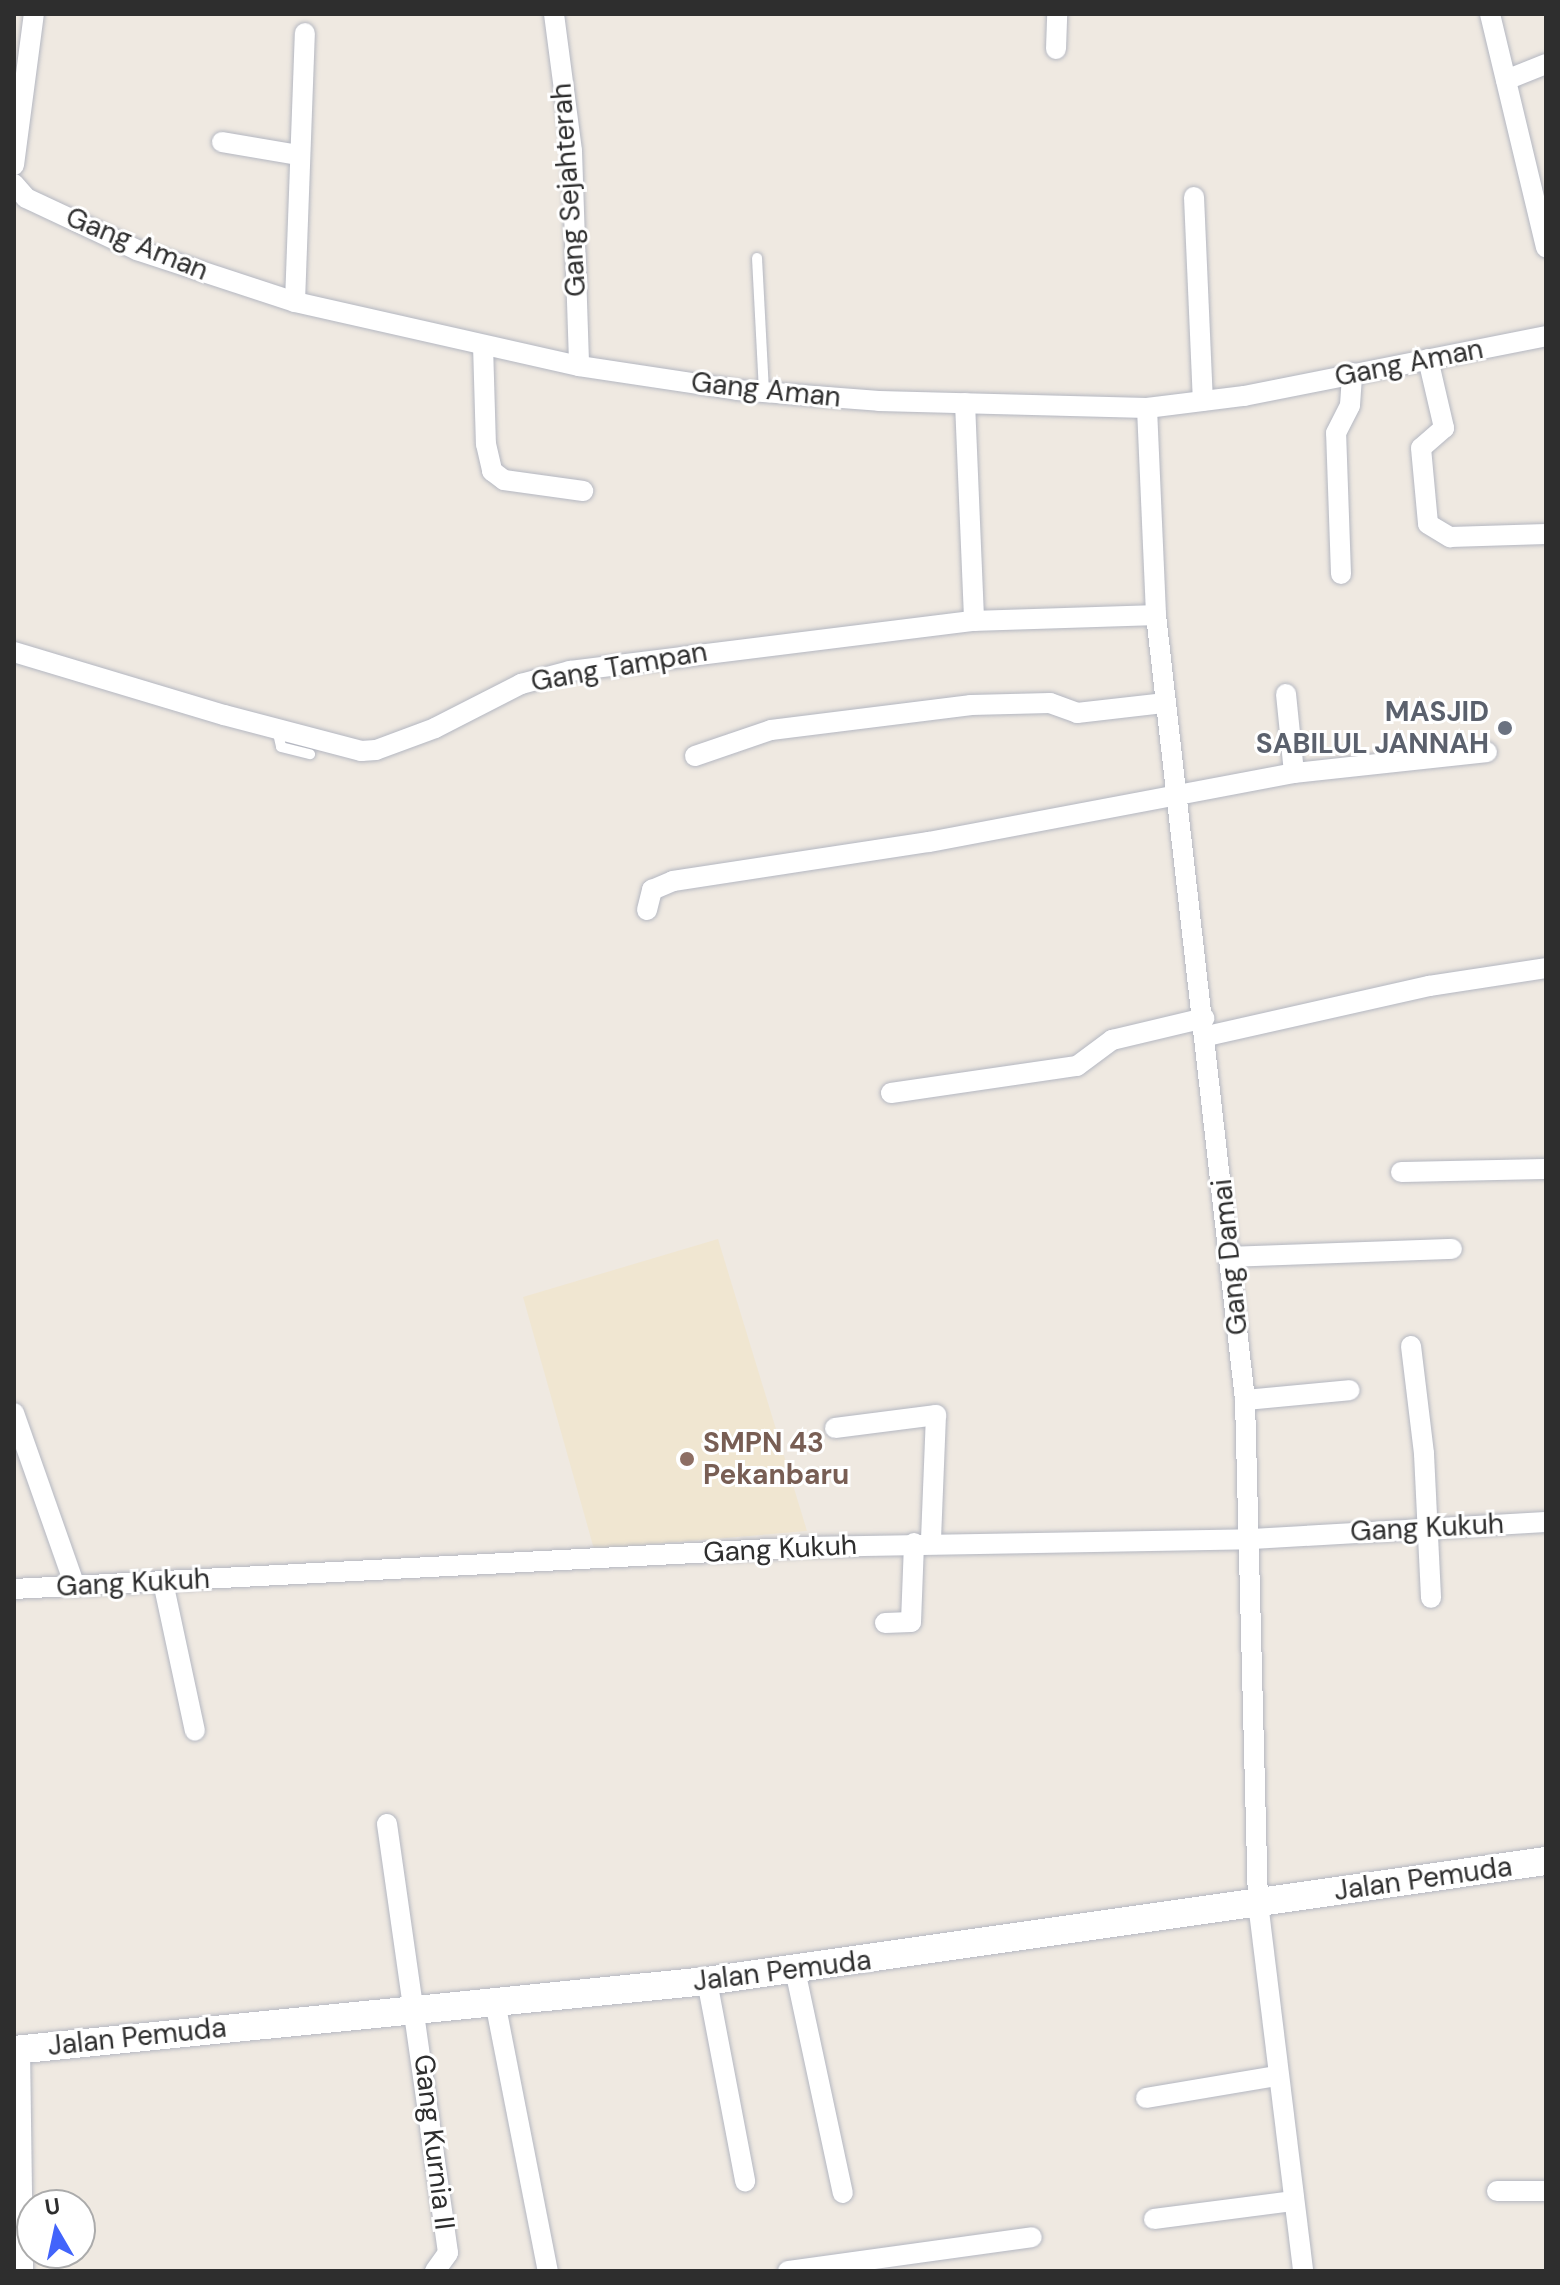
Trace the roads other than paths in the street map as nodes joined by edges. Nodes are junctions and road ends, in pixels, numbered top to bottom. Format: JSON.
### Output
{"nodes":[{"id":1,"x":34,"y":14,"type":"edge"},
{"id":2,"x":554,"y":14,"type":"edge"},
{"id":3,"x":1057,"y":14,"type":"edge"},
{"id":4,"x":1490,"y":14,"type":"edge"},
{"id":5,"x":305,"y":33,"type":"dead end"},
{"id":6,"x":1056,"y":49,"type":"dead end"},
{"id":7,"x":1546,"y":64,"type":"edge"},
{"id":8,"x":1506,"y":80,"type":"junction"},
{"id":9,"x":222,"y":142,"type":"dead end"},
{"id":10,"x":298,"y":155,"type":"junction"},
{"id":11,"x":14,"y":165,"type":"edge"},
{"id":12,"x":14,"y":184,"type":"edge"},
{"id":13,"x":1194,"y":197,"type":"dead end"},
{"id":14,"x":1546,"y":247,"type":"edge"},
{"id":15,"x":757,"y":258,"type":"dead end"},
{"id":16,"x":295,"y":302,"type":"junction"},
{"id":17,"x":1546,"y":336,"type":"edge"},
{"id":18,"x":483,"y":345,"type":"junction"},
{"id":19,"x":1428,"y":359,"type":"junction"},
{"id":20,"x":579,"y":366,"type":"junction"},
{"id":21,"x":1352,"y":373,"type":"junction"},
{"id":22,"x":764,"y":392,"type":"junction"},
{"id":23,"x":1203,"y":401,"type":"junction"},
{"id":24,"x":965,"y":403,"type":"junction"},
{"id":25,"x":1147,"y":408,"type":"junction"},
{"id":26,"x":583,"y":491,"type":"dead end"},
{"id":27,"x":1546,"y":534,"type":"edge"},
{"id":28,"x":1341,"y":574,"type":"dead end"},
{"id":29,"x":1156,"y":615,"type":"junction"},
{"id":30,"x":974,"y":621,"type":"junction"},
{"id":31,"x":14,"y":652,"type":"edge"},
{"id":32,"x":1286,"y":694,"type":"dead end"},
{"id":33,"x":1165,"y":703,"type":"junction"},
{"id":34,"x":277,"y":729,"type":"junction"},
{"id":35,"x":1487,"y":752,"type":"dead end"},
{"id":36,"x":310,"y":754,"type":"dead end"},
{"id":37,"x":695,"y":756,"type":"dead end"},
{"id":38,"x":1294,"y":773,"type":"junction"},
{"id":39,"x":1173,"y":795,"type":"junction"},
{"id":40,"x":647,"y":910,"type":"dead end"},
{"id":41,"x":1546,"y":968,"type":"edge"},
{"id":42,"x":1205,"y":1027,"type":"junction"},
{"id":43,"x":891,"y":1093,"type":"dead end"},
{"id":44,"x":1546,"y":1169,"type":"edge"},
{"id":45,"x":1401,"y":1172,"type":"dead end"},
{"id":46,"x":1452,"y":1249,"type":"dead end"},
{"id":47,"x":1230,"y":1257,"type":"junction"},
{"id":48,"x":1411,"y":1346,"type":"dead end"},
{"id":49,"x":1350,"y":1390,"type":"dead end"},
{"id":50,"x":1245,"y":1400,"type":"junction"},
{"id":51,"x":14,"y":1413,"type":"edge"},
{"id":52,"x":835,"y":1428,"type":"dead end"},
{"id":53,"x":1546,"y":1522,"type":"edge"},
{"id":54,"x":1424,"y":1528,"type":"junction"},
{"id":55,"x":1252,"y":1539,"type":"junction"},
{"id":56,"x":923,"y":1542,"type":"junction"},
{"id":57,"x":163,"y":1582,"type":"junction"},
{"id":58,"x":75,"y":1586,"type":"junction"},
{"id":59,"x":14,"y":1589,"type":"edge"},
{"id":60,"x":1431,"y":1598,"type":"dead end"},
{"id":61,"x":885,"y":1623,"type":"dead end"},
{"id":62,"x":195,"y":1731,"type":"dead end"},
{"id":63,"x":387,"y":1824,"type":"dead end"},
{"id":64,"x":1546,"y":1861,"type":"edge"},
{"id":65,"x":1258,"y":1903,"type":"junction"},
{"id":66,"x":795,"y":1970,"type":"junction"},
{"id":67,"x":707,"y":1981,"type":"junction"},
{"id":68,"x":495,"y":2002,"type":"junction"},
{"id":69,"x":418,"y":2010,"type":"junction"},
{"id":70,"x":17,"y":2049,"type":"edge"},
{"id":71,"x":1276,"y":2076,"type":"junction"},
{"id":72,"x":1146,"y":2098,"type":"dead end"},
{"id":73,"x":745,"y":2181,"type":"dead end"},
{"id":74,"x":1497,"y":2191,"type":"dead end"},
{"id":75,"x":1546,"y":2191,"type":"edge"},
{"id":76,"x":843,"y":2193,"type":"dead end"},
{"id":77,"x":1292,"y":2201,"type":"junction"},
{"id":78,"x":1154,"y":2219,"type":"dead end"},
{"id":79,"x":1032,"y":2237,"type":"dead end"},
{"id":80,"x":23,"y":2271,"type":"edge"},
{"id":81,"x":435,"y":2271,"type":"edge"},
{"id":82,"x":548,"y":2271,"type":"edge"},
{"id":83,"x":788,"y":2271,"type":"edge"},
{"id":84,"x":1303,"y":2271,"type":"edge"}],
"edges":[{"from":1,"to":11,"type":"street"},
{"from":2,"to":20,"type":"street","name":"Gang Sejahterah"},
{"from":3,"to":6,"type":"street"},
{"from":4,"to":8,"type":"street"},
{"from":5,"to":10,"type":"street"},
{"from":7,"to":8,"type":"street"},
{"from":8,"to":14,"type":"street"},
{"from":9,"to":10,"type":"street"},
{"from":10,"to":16,"type":"street"},
{"from":12,"to":16,"type":"street","name":"Gang Aman"},
{"from":13,"to":23,"type":"street"},
{"from":15,"to":22,"type":"lane"},
{"from":16,"to":18,"type":"street","name":"Gang Aman"},
{"from":17,"to":19,"type":"street","name":"Gang Aman"},
{"from":18,"to":20,"type":"street","name":"Gang Aman"},
{"from":18,"to":26,"type":"street"},
{"from":19,"to":21,"type":"street","name":"Gang Aman"},
{"from":19,"to":27,"type":"street"},
{"from":20,"to":22,"type":"street","name":"Gang Aman"},
{"from":21,"to":23,"type":"street","name":"Gang Aman"},
{"from":21,"to":28,"type":"street"},
{"from":22,"to":24,"type":"street","name":"Gang Aman"},
{"from":23,"to":25,"type":"street","name":"Gang Aman"},
{"from":24,"to":25,"type":"street","name":"Gang Aman"},
{"from":24,"to":30,"type":"street"},
{"from":25,"to":29,"type":"street","name":"Gang Damai"},
{"from":29,"to":30,"type":"street","name":"Gang Tampan"},
{"from":29,"to":33,"type":"street","name":"Gang Damai"},
{"from":30,"to":34,"type":"street","name":"Gang Tampan"},
{"from":31,"to":34,"type":"street","name":"Gang Tampan"},
{"from":32,"to":38,"type":"street"},
{"from":33,"to":37,"type":"street"},
{"from":33,"to":39,"type":"street","name":"Gang Damai"},
{"from":34,"to":36,"type":"lane"},
{"from":35,"to":38,"type":"street"},
{"from":38,"to":39,"type":"street"},
{"from":39,"to":40,"type":"street"},
{"from":39,"to":42,"type":"street","name":"Gang Damai"},
{"from":41,"to":42,"type":"street"},
{"from":42,"to":43,"type":"street"},
{"from":42,"to":47,"type":"street","name":"Gang Damai"},
{"from":44,"to":45,"type":"street"},
{"from":46,"to":47,"type":"street"},
{"from":47,"to":50,"type":"street","name":"Gang Damai"},
{"from":48,"to":54,"type":"street"},
{"from":49,"to":50,"type":"street"},
{"from":50,"to":55,"type":"street","name":"Gang Damai"},
{"from":51,"to":58,"type":"street"},
{"from":52,"to":56,"type":"street"},
{"from":53,"to":54,"type":"street","name":"Gang Kukuh"},
{"from":54,"to":55,"type":"street","name":"Gang Kukuh"},
{"from":54,"to":60,"type":"street"},
{"from":55,"to":56,"type":"street","name":"Gang Kukuh"},
{"from":55,"to":65,"type":"street","name":"Gang Damai"},
{"from":56,"to":57,"type":"street","name":"Gang Kukuh"},
{"from":56,"to":61,"type":"street"},
{"from":57,"to":58,"type":"street","name":"Gang Kukuh"},
{"from":57,"to":62,"type":"street"},
{"from":58,"to":59,"type":"street","name":"Gang Kukuh"},
{"from":63,"to":69,"type":"street","name":"Gang Kurnia II"},
{"from":64,"to":65,"type":"main road","name":"Jalan Pemuda"},
{"from":65,"to":66,"type":"main road","name":"Jalan Pemuda"},
{"from":65,"to":71,"type":"street","name":"Gang Damai"},
{"from":66,"to":67,"type":"main road","name":"Jalan Pemuda"},
{"from":66,"to":76,"type":"street"},
{"from":67,"to":68,"type":"main road","name":"Jalan Pemuda"},
{"from":67,"to":73,"type":"street"},
{"from":68,"to":69,"type":"main road","name":"Jalan Pemuda"},
{"from":68,"to":82,"type":"street"},
{"from":69,"to":70,"type":"main road","name":"Jalan Pemuda"},
{"from":69,"to":81,"type":"street","name":"Gang Kurnia II"},
{"from":70,"to":80,"type":"street"},
{"from":71,"to":72,"type":"street"},
{"from":71,"to":77,"type":"street","name":"Gang Damai"},
{"from":74,"to":75,"type":"street"},
{"from":77,"to":78,"type":"street"},
{"from":77,"to":84,"type":"street","name":"Gang Damai"},
{"from":79,"to":83,"type":"street"}]}
